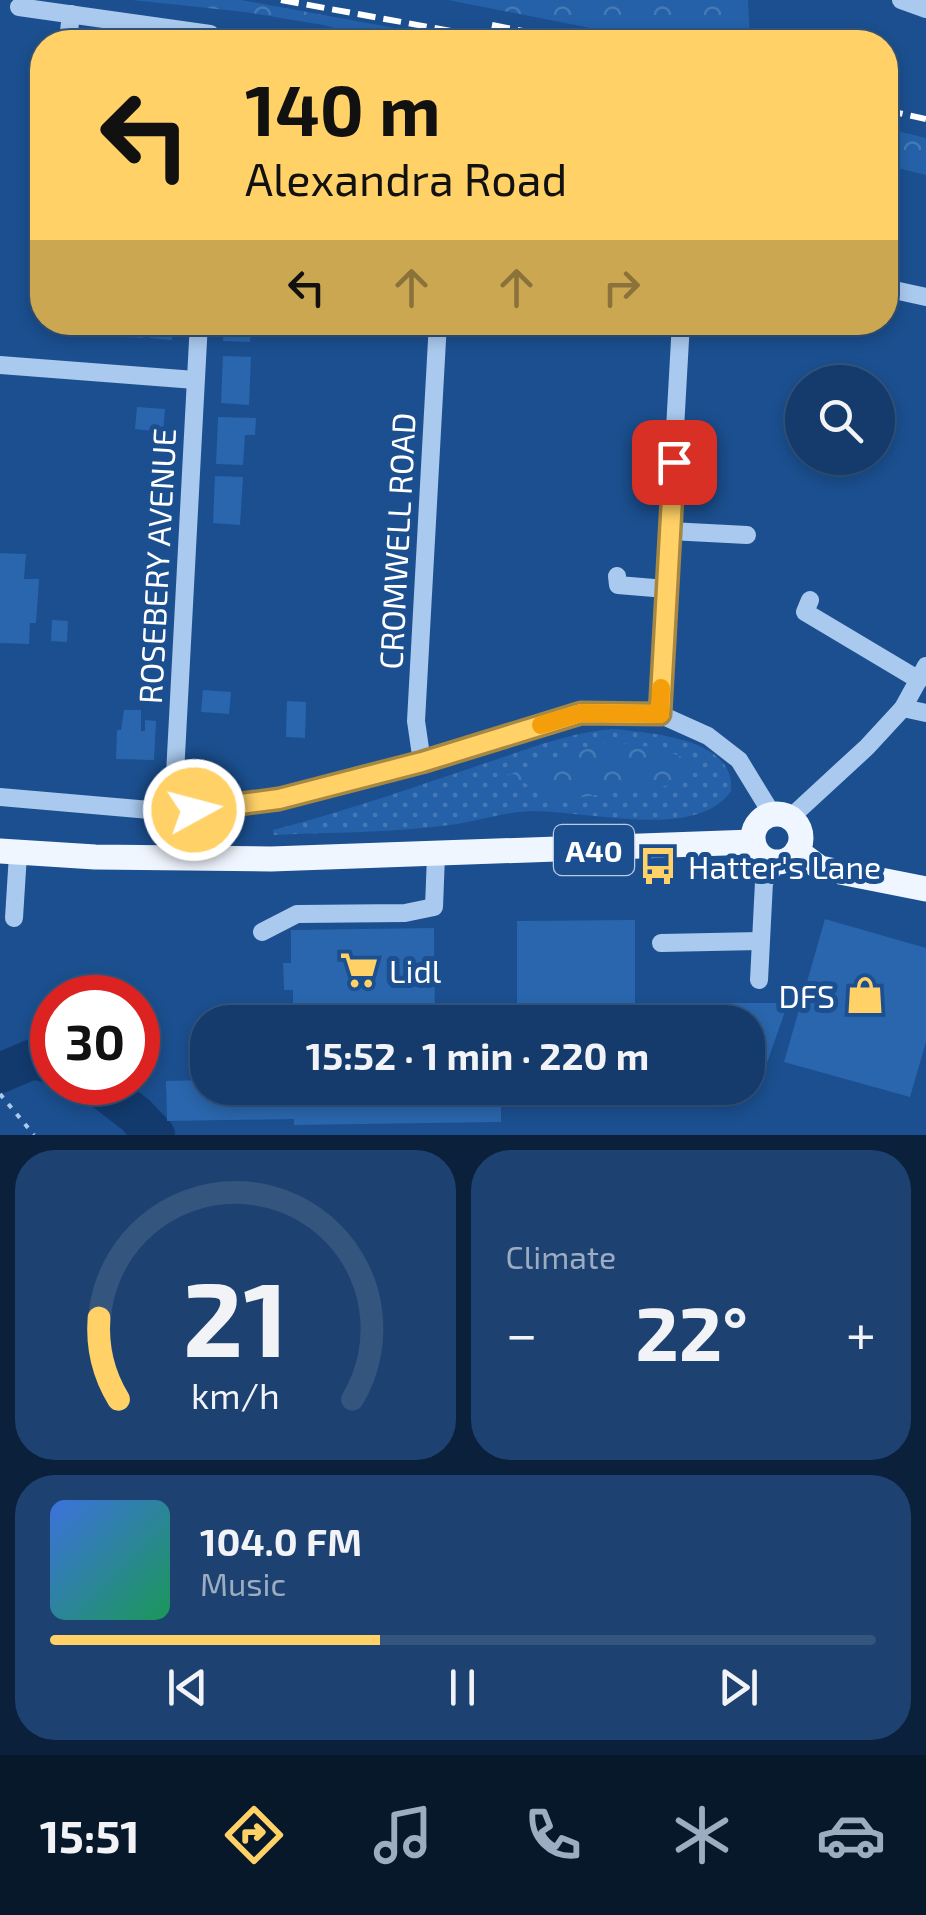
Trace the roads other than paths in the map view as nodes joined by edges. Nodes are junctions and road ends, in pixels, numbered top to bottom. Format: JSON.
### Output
{"nodes":[{"id":1,"x":901,"y":0,"type":"edge"},
{"id":2,"x":19,"y":7,"type":"dead end"},
{"id":3,"x":926,"y":9,"type":"edge"},
{"id":4,"x":71,"y":14,"type":"junction"},
{"id":5,"x":69,"y":30,"type":"edge"},
{"id":6,"x":182,"y":30,"type":"edge"},
{"id":7,"x":898,"y":291,"type":"edge"},
{"id":8,"x":926,"y":297,"type":"edge"},
{"id":9,"x":199,"y":335,"type":"edge"},
{"id":10,"x":437,"y":335,"type":"edge"},
{"id":11,"x":681,"y":335,"type":"edge"},
{"id":12,"x":0,"y":365,"type":"edge"},
{"id":13,"x":195,"y":380,"type":"junction"},
{"id":14,"x":670,"y":531,"type":"junction"},
{"id":15,"x":747,"y":535,"type":"dead end"},
{"id":16,"x":616,"y":576,"type":"dead end"},
{"id":17,"x":666,"y":590,"type":"junction"},
{"id":18,"x":810,"y":600,"type":"dead end"},
{"id":19,"x":922,"y":673,"type":"edge"},
{"id":20,"x":903,"y":708,"type":"junction"},
{"id":21,"x":660,"y":714,"type":"junction"},
{"id":22,"x":926,"y":714,"type":"edge"},
{"id":23,"x":422,"y":762,"type":"junction"},
{"id":24,"x":0,"y":797,"type":"edge"},
{"id":25,"x":173,"y":812,"type":"junction"},
{"id":26,"x":781,"y":816,"type":"junction"},
{"id":27,"x":753,"y":842,"type":"junction"},
{"id":28,"x":9,"y":852,"type":"edge"},
{"id":29,"x":436,"y":855,"type":"junction"},
{"id":30,"x":788,"y":857,"type":"junction"},
{"id":31,"x":876,"y":878,"type":"junction"},
{"id":32,"x":926,"y":889,"type":"edge"},
{"id":33,"x":926,"y":899,"type":"edge"},
{"id":34,"x":14,"y":918,"type":"dead end"},
{"id":35,"x":262,"y":932,"type":"dead end"},
{"id":36,"x":760,"y":940,"type":"junction"},
{"id":37,"x":661,"y":942,"type":"dead end"},
{"id":38,"x":759,"y":980,"type":"dead end"}],
"edges":[{"from":1,"to":3,"type":"street"},
{"from":2,"to":4,"type":"street"},
{"from":4,"to":5,"type":"street"},
{"from":4,"to":6,"type":"street"},
{"from":7,"to":8,"type":"street"},
{"from":9,"to":13,"type":"street","name":"ROSEBERY AVENUE"},
{"from":10,"to":23,"type":"street","name":"CROMWELL ROAD"},
{"from":11,"to":14,"type":"street"},
{"from":12,"to":13,"type":"street"},
{"from":13,"to":25,"type":"street","name":"ROSEBERY AVENUE"},
{"from":14,"to":15,"type":"street"},
{"from":14,"to":17,"type":"street"},
{"from":16,"to":17,"type":"street"},
{"from":17,"to":21,"type":"street"},
{"from":18,"to":19,"type":"street"},
{"from":19,"to":20,"type":"street"},
{"from":20,"to":22,"type":"street"},
{"from":20,"to":26,"type":"street"},
{"from":21,"to":23,"type":"street"},
{"from":21,"to":26,"type":"street"},
{"from":23,"to":25,"type":"street"},
{"from":24,"to":25,"type":"street"},
{"from":26,"to":27,"type":"main road"},
{"from":26,"to":30,"type":"main road"},
{"from":27,"to":29,"type":"main road","number":"A40"},
{"from":27,"to":30,"type":"main road"},
{"from":28,"to":29,"type":"main road","number":"A40"},
{"from":28,"to":34,"type":"street"},
{"from":29,"to":35,"type":"street"},
{"from":30,"to":31,"type":"main road"},
{"from":30,"to":36,"type":"street"},
{"from":31,"to":32,"type":"main road"},
{"from":31,"to":33,"type":"main road"},
{"from":36,"to":37,"type":"street"},
{"from":36,"to":38,"type":"street"}]}
